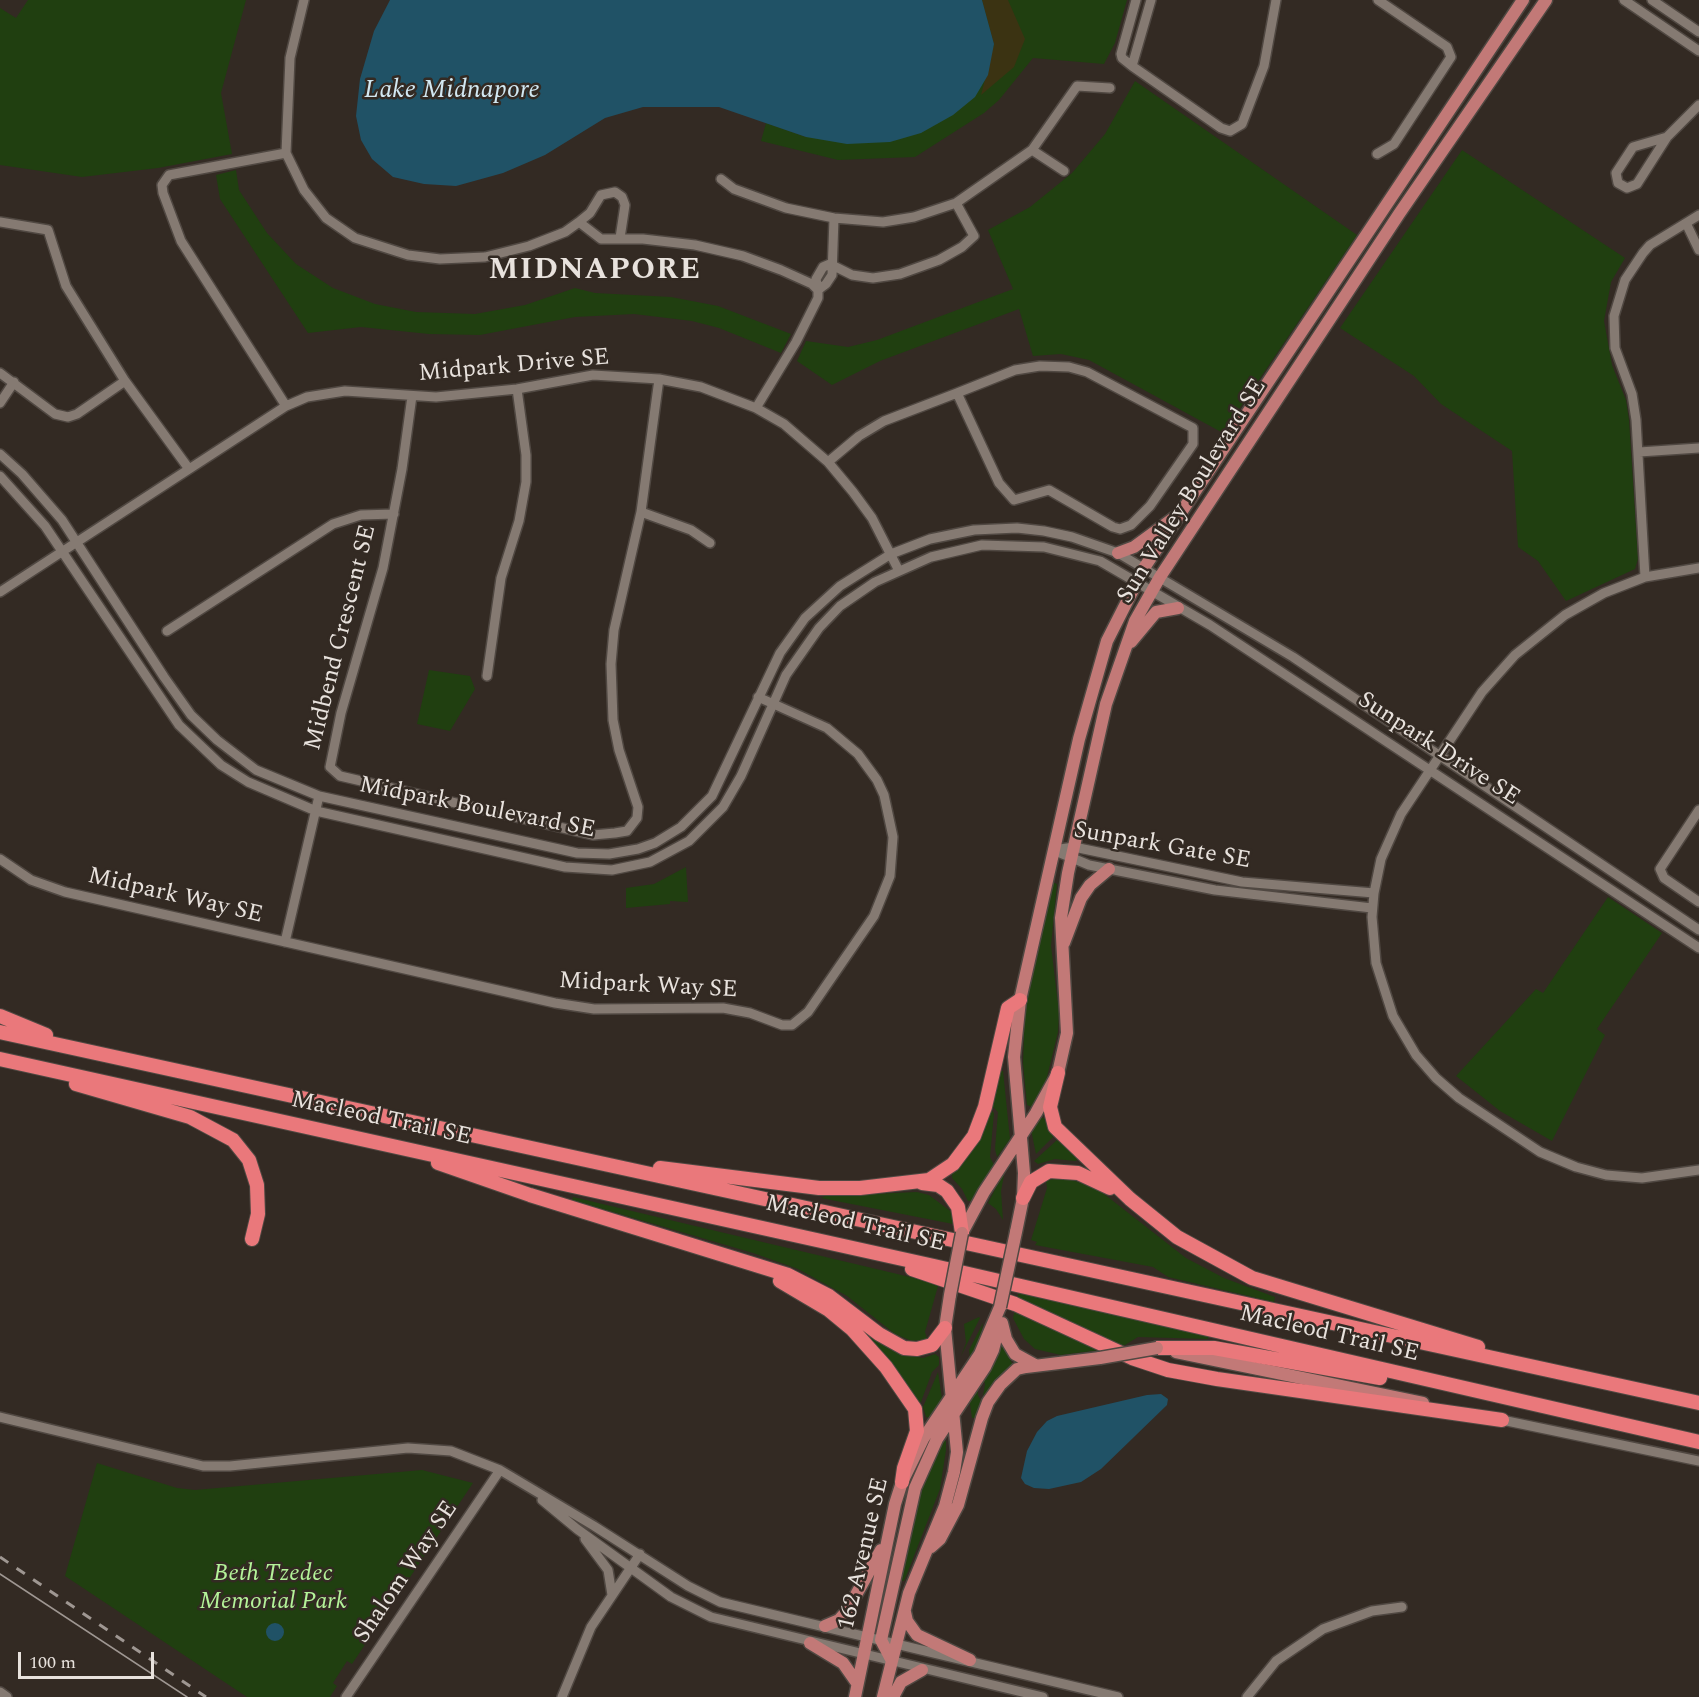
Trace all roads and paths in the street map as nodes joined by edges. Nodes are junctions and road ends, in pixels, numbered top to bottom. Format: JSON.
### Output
{"nodes":[{"id":1,"x":304,"y":0,"type":"edge"},
{"id":2,"x":1136,"y":0,"type":"edge"},
{"id":3,"x":1151,"y":0,"type":"edge"},
{"id":4,"x":1276,"y":0,"type":"edge"},
{"id":5,"x":1378,"y":0,"type":"edge"},
{"id":6,"x":1523,"y":0,"type":"edge"},
{"id":7,"x":1554,"y":0,"type":"edge"},
{"id":8,"x":1624,"y":0,"type":"edge"},
{"id":9,"x":1652,"y":0,"type":"edge"},
{"id":10,"x":1543,"y":5,"type":"edge"},
{"id":11,"x":1699,"y":32,"type":"edge"},
{"id":12,"x":1699,"y":51,"type":"edge"},
{"id":13,"x":1132,"y":66,"type":"junction"},
{"id":14,"x":1110,"y":88,"type":"dead end"},
{"id":15,"x":1699,"y":105,"type":"edge"},
{"id":16,"x":1667,"y":137,"type":"junction"},
{"id":17,"x":1032,"y":150,"type":"junction"},
{"id":18,"x":286,"y":153,"type":"junction"},
{"id":19,"x":1377,"y":154,"type":"dead end"},
{"id":20,"x":1064,"y":171,"type":"dead end"},
{"id":21,"x":721,"y":179,"type":"dead end"},
{"id":22,"x":956,"y":203,"type":"junction"},
{"id":23,"x":1699,"y":214,"type":"edge"},
{"id":24,"x":834,"y":218,"type":"junction"},
{"id":25,"x":0,"y":222,"type":"edge"},
{"id":26,"x":579,"y":222,"type":"junction"},
{"id":27,"x":1686,"y":223,"type":"junction"},
{"id":28,"x":620,"y":238,"type":"junction"},
{"id":29,"x":1699,"y":250,"type":"edge"},
{"id":30,"x":830,"y":264,"type":"junction"},
{"id":31,"x":818,"y":290,"type":"junction"},
{"id":32,"x":0,"y":373,"type":"edge"},
{"id":33,"x":659,"y":378,"type":"junction"},
{"id":34,"x":125,"y":381,"type":"junction"},
{"id":35,"x":14,"y":382,"type":"junction"},
{"id":36,"x":517,"y":389,"type":"junction"},
{"id":37,"x":957,"y":393,"type":"junction"},
{"id":38,"x":412,"y":396,"type":"junction"},
{"id":39,"x":0,"y":403,"type":"edge"},
{"id":40,"x":286,"y":406,"type":"junction"},
{"id":41,"x":756,"y":408,"type":"junction"},
{"id":42,"x":1699,"y":448,"type":"edge"},
{"id":43,"x":1639,"y":452,"type":"junction"},
{"id":44,"x":0,"y":454,"type":"edge"},
{"id":45,"x":828,"y":462,"type":"junction"},
{"id":46,"x":189,"y":469,"type":"junction"},
{"id":47,"x":0,"y":476,"type":"edge"},
{"id":48,"x":1185,"y":509,"type":"junction"},
{"id":49,"x":641,"y":512,"type":"junction"},
{"id":50,"x":394,"y":514,"type":"junction"},
{"id":51,"x":76,"y":542,"type":"junction"},
{"id":52,"x":710,"y":543,"type":"dead end"},
{"id":53,"x":62,"y":551,"type":"junction"},
{"id":54,"x":1118,"y":553,"type":"junction"},
{"id":55,"x":891,"y":554,"type":"junction"},
{"id":56,"x":1144,"y":568,"type":"junction"},
{"id":57,"x":1699,"y":568,"type":"edge"},
{"id":58,"x":898,"y":569,"type":"junction"},
{"id":59,"x":1160,"y":577,"type":"junction"},
{"id":60,"x":1645,"y":577,"type":"junction"},
{"id":61,"x":1136,"y":581,"type":"junction"},
{"id":62,"x":1151,"y":591,"type":"junction"},
{"id":63,"x":0,"y":592,"type":"edge"},
{"id":64,"x":1178,"y":608,"type":"junction"},
{"id":65,"x":167,"y":631,"type":"dead end"},
{"id":66,"x":1122,"y":656,"type":"junction"},
{"id":67,"x":487,"y":676,"type":"dead end"},
{"id":68,"x":758,"y":697,"type":"junction"},
{"id":69,"x":773,"y":703,"type":"junction"},
{"id":70,"x":1439,"y":754,"type":"junction"},
{"id":71,"x":1430,"y":768,"type":"junction"},
{"id":72,"x":319,"y":796,"type":"junction"},
{"id":73,"x":1699,"y":810,"type":"edge"},
{"id":74,"x":316,"y":811,"type":"junction"},
{"id":75,"x":1074,"y":847,"type":"junction"},
{"id":76,"x":1053,"y":850,"type":"junction"},
{"id":77,"x":0,"y":859,"type":"edge"},
{"id":78,"x":1071,"y":860,"type":"junction"},
{"id":79,"x":1109,"y":869,"type":"junction"},
{"id":80,"x":1374,"y":894,"type":"junction"},
{"id":81,"x":1699,"y":902,"type":"edge"},
{"id":82,"x":1372,"y":908,"type":"junction"},
{"id":83,"x":1699,"y":930,"type":"edge"},
{"id":84,"x":285,"y":942,"type":"junction"},
{"id":85,"x":1699,"y":948,"type":"edge"},
{"id":86,"x":1062,"y":950,"type":"junction"},
{"id":87,"x":1020,"y":1000,"type":"junction"},
{"id":88,"x":0,"y":1016,"type":"edge"},
{"id":89,"x":0,"y":1032,"type":"edge"},
{"id":90,"x":76,"y":1047,"type":"junction"},
{"id":91,"x":0,"y":1059,"type":"edge"},
{"id":92,"x":36,"y":1067,"type":"junction"},
{"id":93,"x":1058,"y":1073,"type":"junction"},
{"id":94,"x":1019,"y":1137,"type":"junction"},
{"id":95,"x":382,"y":1143,"type":"junction"},
{"id":96,"x":569,"y":1156,"type":"junction"},
{"id":97,"x":1699,"y":1170,"type":"edge"},
{"id":98,"x":913,"y":1183,"type":"junction"},
{"id":99,"x":1023,"y":1198,"type":"junction"},
{"id":100,"x":1130,"y":1199,"type":"junction"},
{"id":101,"x":962,"y":1233,"type":"junction"},
{"id":102,"x":252,"y":1239,"type":"dead end"},
{"id":103,"x":822,"y":1241,"type":"junction"},
{"id":104,"x":732,"y":1259,"type":"junction"},
{"id":105,"x":950,"y":1294,"type":"joint"},
{"id":106,"x":1000,"y":1307,"type":"junction"},
{"id":107,"x":945,"y":1328,"type":"junction"},
{"id":108,"x":1157,"y":1348,"type":"junction"},
{"id":109,"x":1039,"y":1366,"type":"junction"},
{"id":110,"x":1593,"y":1380,"type":"junction"},
{"id":111,"x":952,"y":1397,"type":"junction"},
{"id":112,"x":1523,"y":1403,"type":"junction"},
{"id":113,"x":1699,"y":1403,"type":"edge"},
{"id":114,"x":954,"y":1413,"type":"junction"},
{"id":115,"x":0,"y":1417,"type":"edge"},
{"id":116,"x":1502,"y":1420,"type":"junction"},
{"id":117,"x":1699,"y":1442,"type":"edge"},
{"id":118,"x":1699,"y":1461,"type":"edge"},
{"id":119,"x":500,"y":1470,"type":"junction"},
{"id":120,"x":902,"y":1482,"type":"junction"},
{"id":121,"x":521,"y":1484,"type":"junction"},
{"id":122,"x":577,"y":1529,"type":"junction"},
{"id":123,"x":888,"y":1536,"type":"junction"},
{"id":124,"x":926,"y":1552,"type":"junction"},
{"id":125,"x":640,"y":1554,"type":"junction"},
{"id":126,"x":632,"y":1568,"type":"junction"},
{"id":127,"x":612,"y":1595,"type":"junction"},
{"id":128,"x":1402,"y":1607,"type":"dead end"},
{"id":129,"x":904,"y":1609,"type":"junction"},
{"id":130,"x":825,"y":1626,"type":"junction"},
{"id":131,"x":867,"y":1636,"type":"junction"},
{"id":132,"x":881,"y":1640,"type":"junction"},
{"id":133,"x":810,"y":1642,"type":"junction"},
{"id":134,"x":896,"y":1643,"type":"junction"},
{"id":135,"x":863,"y":1655,"type":"junction"},
{"id":136,"x":970,"y":1660,"type":"junction"},
{"id":137,"x":892,"y":1661,"type":"junction"},
{"id":138,"x":922,"y":1670,"type":"junction"},
{"id":139,"x":1257,"y":1682,"type":"junction"},
{"id":140,"x":857,"y":1683,"type":"junction"},
{"id":141,"x":0,"y":1692,"type":"edge"},
{"id":142,"x":8,"y":1697,"type":"edge"},
{"id":143,"x":346,"y":1697,"type":"edge"},
{"id":144,"x":562,"y":1697,"type":"edge"},
{"id":145,"x":855,"y":1697,"type":"edge"},
{"id":146,"x":883,"y":1697,"type":"edge"},
{"id":147,"x":893,"y":1697,"type":"edge"},
{"id":148,"x":1043,"y":1697,"type":"edge"},
{"id":149,"x":1118,"y":1697,"type":"edge"},
{"id":150,"x":1246,"y":1697,"type":"edge"},
{"id":151,"x":1255,"y":1697,"type":"edge"}],
"edges":[{"from":1,"to":18,"type":"street"},
{"from":2,"to":13,"type":"street"},
{"from":3,"to":13,"type":"street"},
{"from":4,"to":13,"type":"street"},
{"from":5,"to":19,"type":"street"},
{"from":6,"to":48,"type":"main road","name":"Sun Valley Boulevard SE"},
{"from":7,"to":10,"type":"main road","name":"Sun Valley Boulevard SE"},
{"from":8,"to":12,"type":"street"},
{"from":9,"to":11,"type":"street"},
{"from":10,"to":59,"type":"main road","name":"Sun Valley Boulevard SE"},
{"from":14,"to":17,"type":"street"},
{"from":15,"to":16,"type":"street"},
{"from":16,"to":16,"type":"street"},
{"from":17,"to":20,"type":"street"},
{"from":17,"to":22,"type":"street"},
{"from":18,"to":26,"type":"street"},
{"from":18,"to":40,"type":"street"},
{"from":21,"to":24,"type":"street"},
{"from":22,"to":24,"type":"street"},
{"from":22,"to":30,"type":"street"},
{"from":23,"to":27,"type":"street"},
{"from":24,"to":30,"type":"street"},
{"from":25,"to":34,"type":"street"},
{"from":26,"to":28,"type":"street"},
{"from":26,"to":28,"type":"street"},
{"from":27,"to":29,"type":"street"},
{"from":27,"to":43,"type":"street"},
{"from":28,"to":31,"type":"street"},
{"from":30,"to":31,"type":"street"},
{"from":31,"to":41,"type":"street"},
{"from":32,"to":35,"type":"street"},
{"from":33,"to":36,"type":"street","name":"Midpark Drive SE"},
{"from":33,"to":41,"type":"street","name":"Midpark Drive SE"},
{"from":33,"to":49,"type":"street","name":"Midbend Crescent SE"},
{"from":34,"to":35,"type":"street"},
{"from":34,"to":46,"type":"street"},
{"from":35,"to":39,"type":"street"},
{"from":36,"to":38,"type":"street","name":"Midpark Drive SE"},
{"from":36,"to":67,"type":"street"},
{"from":37,"to":37,"type":"street"},
{"from":37,"to":45,"type":"street"},
{"from":38,"to":40,"type":"street","name":"Midpark Drive SE"},
{"from":38,"to":50,"type":"street","name":"Midbend Crescent SE"},
{"from":40,"to":46,"type":"street","name":"Midpark Drive SE"},
{"from":41,"to":45,"type":"street","name":"Midpark Drive SE"},
{"from":42,"to":43,"type":"street"},
{"from":43,"to":60,"type":"street"},
{"from":44,"to":51,"type":"street","name":"Midpark Boulevard SE"},
{"from":45,"to":55,"type":"street","name":"Midpark Drive SE"},
{"from":46,"to":51,"type":"street","name":"Midpark Drive SE"},
{"from":47,"to":53,"type":"street","name":"Midpark Boulevard SE"},
{"from":48,"to":54,"type":"main road"},
{"from":48,"to":56,"type":"main road","name":"Sun Valley Boulevard SE"},
{"from":49,"to":50,"type":"street","name":"Midbend Crescent SE"},
{"from":49,"to":52,"type":"street"},
{"from":50,"to":65,"type":"street"},
{"from":51,"to":53,"type":"street","name":"Midpark Drive SE"},
{"from":51,"to":72,"type":"street","name":"Midpark Boulevard SE"},
{"from":53,"to":63,"type":"street"},
{"from":53,"to":74,"type":"street","name":"Midpark Boulevard SE"},
{"from":54,"to":55,"type":"street","name":"Midpark Boulevard SE"},
{"from":54,"to":56,"type":"street","name":"Midpark Boulevard SE"},
{"from":55,"to":58,"type":"street","name":"Midpark Drive SE"},
{"from":55,"to":68,"type":"street","name":"Midpark Boulevard SE"},
{"from":56,"to":59,"type":"street","name":"Midpark Boulevard SE"},
{"from":56,"to":61,"type":"main road","name":"Sun Valley Boulevard SE"},
{"from":57,"to":60,"type":"street"},
{"from":58,"to":61,"type":"street","name":"Midpark Boulevard SE"},
{"from":58,"to":69,"type":"street","name":"Midpark Boulevard SE"},
{"from":59,"to":62,"type":"main road","name":"Sun Valley Boulevard SE"},
{"from":59,"to":70,"type":"street","name":"Sunpark Drive SE"},
{"from":60,"to":70,"type":"street"},
{"from":61,"to":62,"type":"street","name":"Midpark Boulevard SE"},
{"from":61,"to":76,"type":"main road","name":"Sun Valley Boulevard SE"},
{"from":62,"to":64,"type":"street","name":"Sunpark Drive SE"},
{"from":62,"to":66,"type":"main road","name":"Sun Valley Boulevard SE"},
{"from":64,"to":66,"type":"main road"},
{"from":64,"to":71,"type":"street","name":"Sunpark Drive SE"},
{"from":66,"to":75,"type":"main road","name":"Sun Valley Boulevard SE"},
{"from":68,"to":69,"type":"street","name":"Midpark Way SE"},
{"from":68,"to":72,"type":"street","name":"Midpark Boulevard SE"},
{"from":69,"to":74,"type":"street","name":"Midpark Boulevard SE"},
{"from":69,"to":84,"type":"street","name":"Midpark Way SE"},
{"from":70,"to":71,"type":"street"},
{"from":70,"to":83,"type":"street","name":"Sunpark Drive SE"},
{"from":71,"to":80,"type":"street"},
{"from":71,"to":85,"type":"street","name":"Sunpark Drive SE"},
{"from":72,"to":74,"type":"street"},
{"from":73,"to":81,"type":"street"},
{"from":74,"to":84,"type":"street"},
{"from":75,"to":76,"type":"street","name":"Sunpark Gate SE"},
{"from":75,"to":78,"type":"main road","name":"Sun Valley Boulevard SE"},
{"from":75,"to":80,"type":"street","name":"Sunpark Gate SE"},
{"from":76,"to":78,"type":"street","name":"Sunpark Gate SE"},
{"from":76,"to":87,"type":"main road","name":"Sun Valley Boulevard SE"},
{"from":77,"to":84,"type":"street","name":"Midpark Way SE"},
{"from":78,"to":79,"type":"street","name":"Sunpark Gate SE"},
{"from":78,"to":86,"type":"main road","name":"Sun Valley Boulevard SE"},
{"from":79,"to":82,"type":"street","name":"Sunpark Gate SE"},
{"from":79,"to":86,"type":"main road"},
{"from":80,"to":82,"type":"street"},
{"from":82,"to":97,"type":"street"},
{"from":86,"to":93,"type":"main road","name":"Sun Valley Boulevard SE"},
{"from":87,"to":94,"type":"main road","name":"Sun Valley Boulevard SE"},
{"from":87,"to":98,"type":"highway"},
{"from":88,"to":90,"type":"highway"},
{"from":89,"to":90,"type":"highway","name":"Macleod Trail SE"},
{"from":90,"to":96,"type":"highway","name":"Macleod Trail SE"},
{"from":91,"to":92,"type":"highway","name":"Macleod Trail SE"},
{"from":92,"to":95,"type":"highway","name":"Macleod Trail SE"},
{"from":92,"to":102,"type":"highway"},
{"from":93,"to":94,"type":"main road","name":"Sun Valley Boulevard SE"},
{"from":93,"to":100,"type":"highway"},
{"from":94,"to":99,"type":"main road","name":"Sun Valley Boulevard SE"},
{"from":94,"to":101,"type":"main road","name":"Sun Valley Boulevard SE"},
{"from":95,"to":103,"type":"highway","name":"Macleod Trail SE"},
{"from":95,"to":104,"type":"highway"},
{"from":96,"to":98,"type":"highway"},
{"from":96,"to":110,"type":"highway","name":"Macleod Trail SE"},
{"from":98,"to":101,"type":"highway"},
{"from":99,"to":100,"type":"highway"},
{"from":99,"to":106,"type":"main road","name":"Sun Valley Boulevard SE","bridge":true},
{"from":100,"to":110,"type":"highway"},
{"from":101,"to":105,"type":"main road","name":"Sun Valley Boulevard SE","bridge":true},
{"from":103,"to":112,"type":"highway","name":"Macleod Trail SE"},
{"from":103,"to":116,"type":"highway"},
{"from":104,"to":107,"type":"highway"},
{"from":104,"to":120,"type":"highway"},
{"from":105,"to":107,"type":"main road","name":"162 Avenue SE"},
{"from":106,"to":109,"type":"main road"},
{"from":106,"to":111,"type":"main road","name":"162 Avenue SE"},
{"from":106,"to":114,"type":"main road"},
{"from":107,"to":111,"type":"main road","name":"162 Avenue SE"},
{"from":108,"to":109,"type":"main road","bridge":true},
{"from":108,"to":112,"type":"highway"},
{"from":108,"to":116,"type":"main road"},
{"from":109,"to":124,"type":"main road"},
{"from":110,"to":113,"type":"highway","name":"Macleod Trail SE"},
{"from":111,"to":114,"type":"main road","name":"162 Avenue SE"},
{"from":111,"to":120,"type":"main road","name":"162 Avenue SE"},
{"from":112,"to":117,"type":"highway","name":"Macleod Trail SE"},
{"from":114,"to":124,"type":"main road","name":"162 Avenue SE"},
{"from":114,"to":132,"type":"main road"},
{"from":115,"to":119,"type":"street"},
{"from":116,"to":118,"type":"street"},
{"from":119,"to":121,"type":"street"},
{"from":119,"to":143,"type":"street","name":"Shalom Way SE"},
{"from":120,"to":123,"type":"main road","name":"162 Avenue SE"},
{"from":121,"to":122,"type":"street"},
{"from":121,"to":125,"type":"street"},
{"from":122,"to":126,"type":"street"},
{"from":122,"to":127,"type":"street"},
{"from":123,"to":130,"type":"main road"},
{"from":123,"to":131,"type":"main road","name":"162 Avenue SE"},
{"from":124,"to":129,"type":"main road","name":"162 Avenue SE"},
{"from":125,"to":126,"type":"street"},
{"from":125,"to":130,"type":"street"},
{"from":126,"to":127,"type":"street"},
{"from":126,"to":133,"type":"street"},
{"from":127,"to":144,"type":"street"},
{"from":128,"to":139,"type":"street"},
{"from":129,"to":134,"type":"main road","name":"162 Avenue SE"},
{"from":129,"to":136,"type":"main road"},
{"from":130,"to":131,"type":"street"},
{"from":131,"to":132,"type":"street"},
{"from":131,"to":135,"type":"main road","name":"162 Avenue SE"},
{"from":132,"to":134,"type":"street"},
{"from":132,"to":137,"type":"main road"},
{"from":133,"to":135,"type":"street"},
{"from":133,"to":140,"type":"main road"},
{"from":134,"to":136,"type":"street"},
{"from":134,"to":137,"type":"main road","name":"162 Avenue SE"},
{"from":135,"to":137,"type":"street"},
{"from":135,"to":140,"type":"main road","name":"162 Avenue SE"},
{"from":136,"to":149,"type":"street"},
{"from":137,"to":138,"type":"street"},
{"from":137,"to":146,"type":"main road","name":"162 Avenue SE"},
{"from":138,"to":147,"type":"main road"},
{"from":138,"to":148,"type":"street"},
{"from":139,"to":150,"type":"street"},
{"from":139,"to":151,"type":"street"},
{"from":140,"to":145,"type":"main road","name":"162 Avenue SE"},
{"from":141,"to":142,"type":"street"}]}
